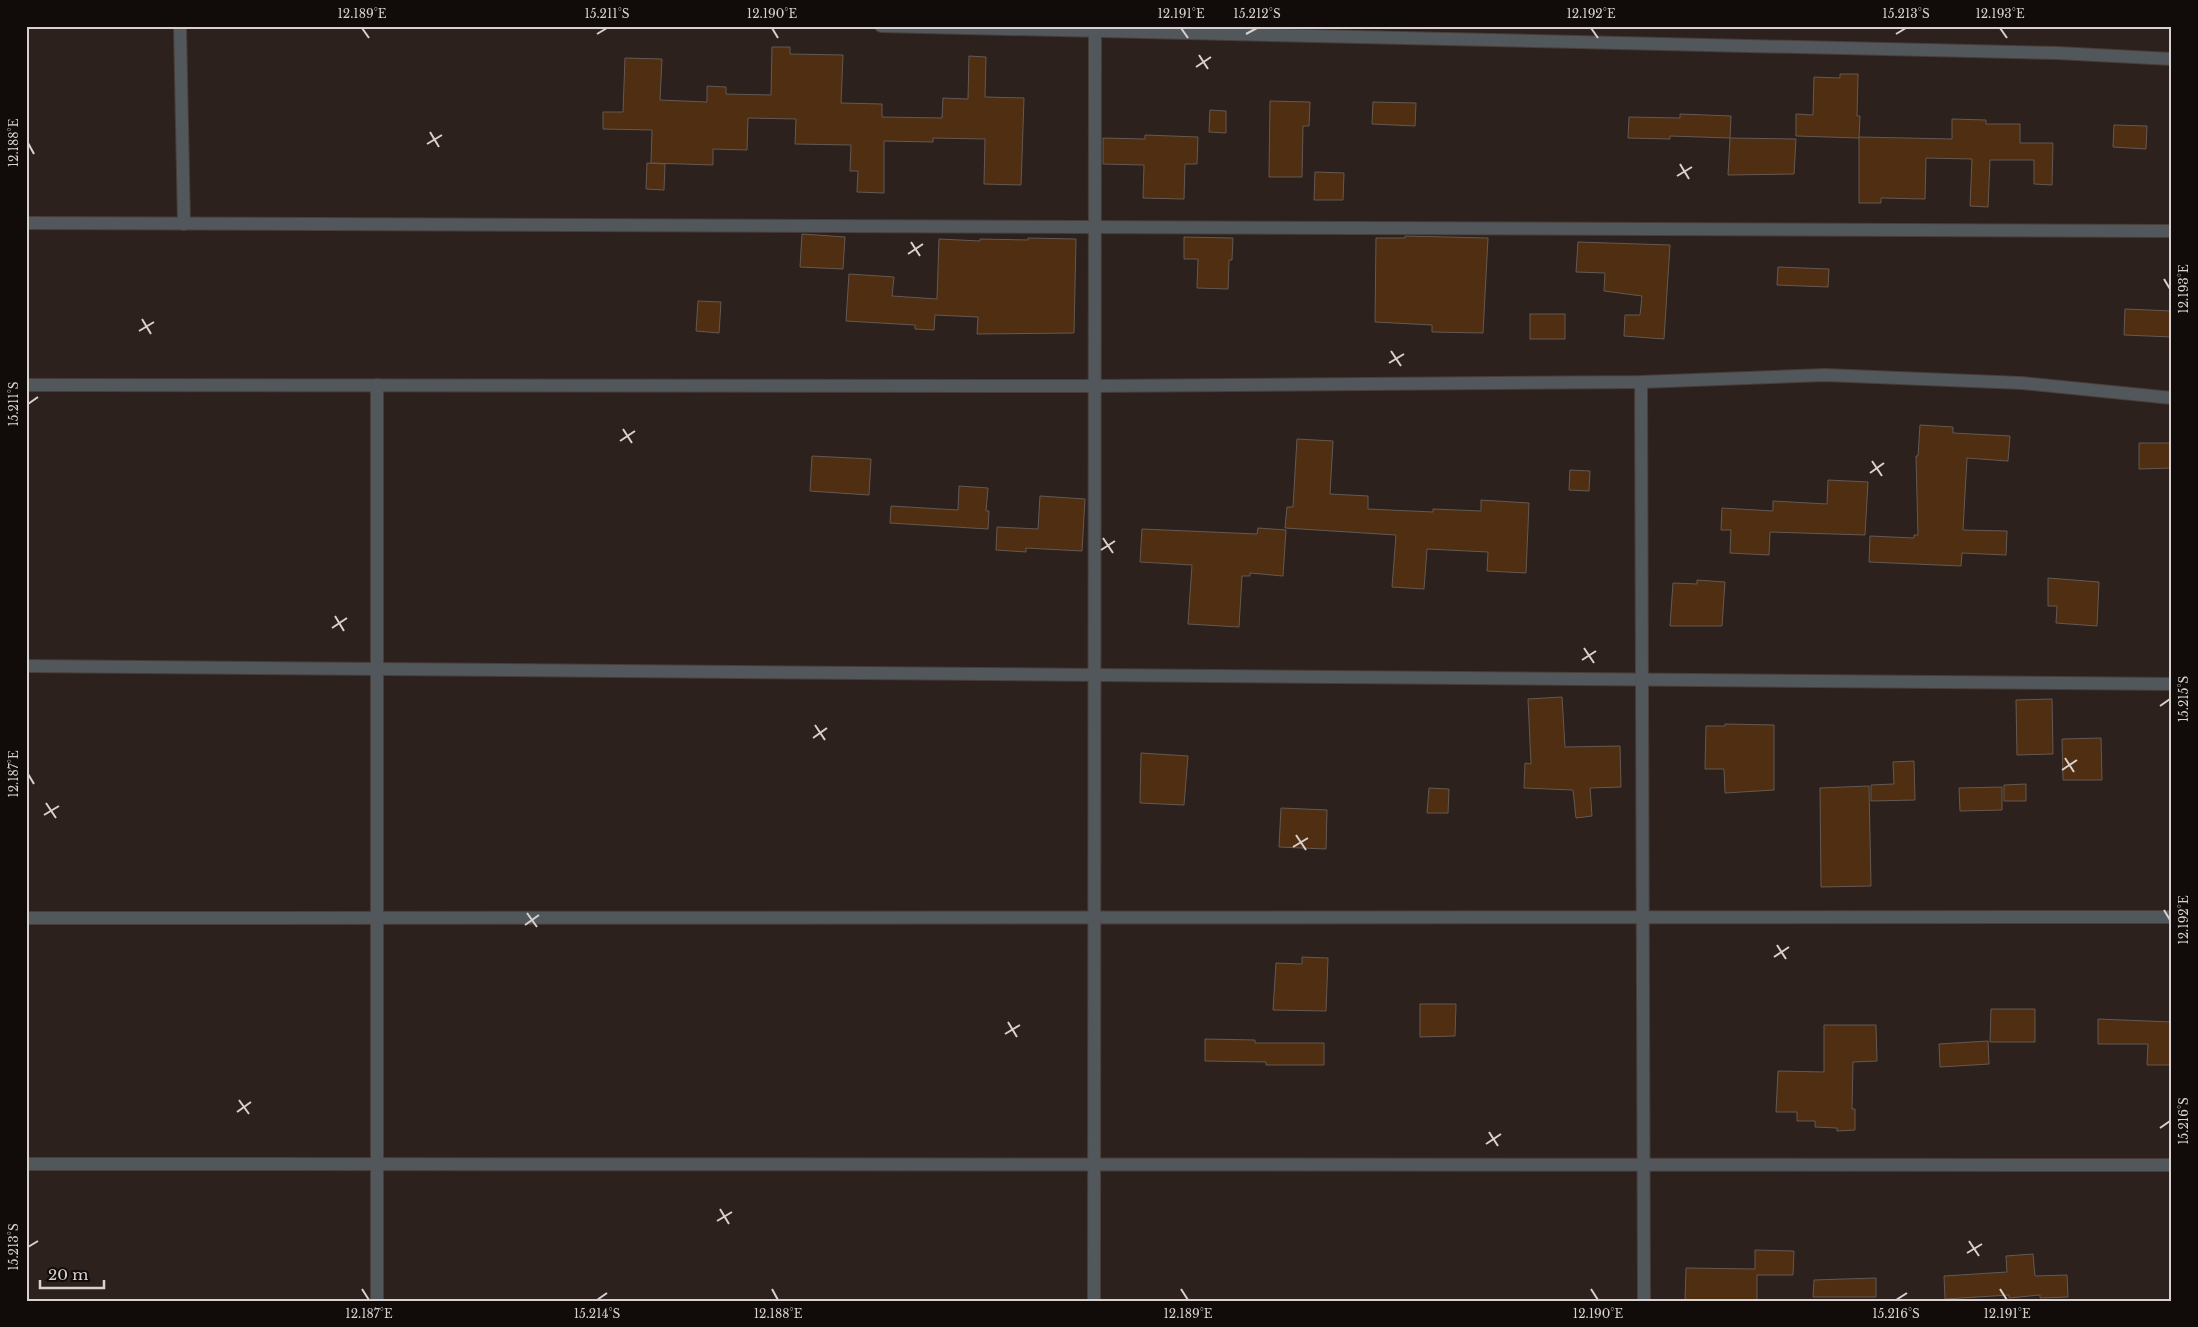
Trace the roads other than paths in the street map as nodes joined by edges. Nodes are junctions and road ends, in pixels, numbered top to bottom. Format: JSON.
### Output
{"nodes":[{"id":1,"x":180,"y":26,"type":"edge"},
{"id":2,"x":880,"y":26,"type":"edge"},
{"id":3,"x":1095,"y":28,"type":"edge"},
{"id":4,"x":2172,"y":59,"type":"edge"},
{"id":5,"x":26,"y":223,"type":"edge"},
{"id":6,"x":184,"y":224,"type":"junction"},
{"id":7,"x":1094,"y":226,"type":"junction"},
{"id":8,"x":2172,"y":231,"type":"edge"},
{"id":9,"x":1641,"y":382,"type":"junction"},
{"id":10,"x":26,"y":385,"type":"edge"},
{"id":11,"x":377,"y":385,"type":"junction"},
{"id":12,"x":1094,"y":386,"type":"junction"},
{"id":13,"x":2172,"y":398,"type":"edge"},
{"id":14,"x":26,"y":666,"type":"edge"},
{"id":15,"x":376,"y":669,"type":"junction"},
{"id":16,"x":1094,"y":676,"type":"junction"},
{"id":17,"x":1642,"y":680,"type":"junction"},
{"id":18,"x":2172,"y":684,"type":"edge"},
{"id":19,"x":1643,"y":917,"type":"junction"},
{"id":20,"x":2172,"y":917,"type":"edge"},
{"id":21,"x":26,"y":918,"type":"edge"},
{"id":22,"x":377,"y":918,"type":"junction"},
{"id":23,"x":1094,"y":918,"type":"junction"},
{"id":24,"x":26,"y":1164,"type":"edge"},
{"id":25,"x":377,"y":1164,"type":"junction"},
{"id":26,"x":1094,"y":1164,"type":"junction"},
{"id":27,"x":1643,"y":1165,"type":"junction"},
{"id":28,"x":2172,"y":1165,"type":"edge"},
{"id":29,"x":377,"y":1301,"type":"edge"},
{"id":30,"x":1094,"y":1301,"type":"edge"},
{"id":31,"x":1644,"y":1301,"type":"edge"}],
"edges":[{"from":1,"to":6,"type":"street"},
{"from":2,"to":3,"type":"street"},
{"from":3,"to":4,"type":"street"},
{"from":3,"to":7,"type":"street"},
{"from":5,"to":6,"type":"street"},
{"from":6,"to":7,"type":"street"},
{"from":7,"to":8,"type":"street"},
{"from":7,"to":12,"type":"street"},
{"from":9,"to":12,"type":"street"},
{"from":9,"to":13,"type":"street"},
{"from":9,"to":17,"type":"street"},
{"from":10,"to":11,"type":"street"},
{"from":11,"to":12,"type":"street"},
{"from":11,"to":15,"type":"street"},
{"from":12,"to":16,"type":"street"},
{"from":14,"to":15,"type":"street"},
{"from":15,"to":16,"type":"street"},
{"from":15,"to":22,"type":"street"},
{"from":16,"to":17,"type":"street"},
{"from":16,"to":23,"type":"street"},
{"from":17,"to":18,"type":"street"},
{"from":17,"to":19,"type":"street"},
{"from":19,"to":20,"type":"street"},
{"from":19,"to":23,"type":"street"},
{"from":19,"to":27,"type":"street"},
{"from":21,"to":22,"type":"street"},
{"from":22,"to":23,"type":"street"},
{"from":22,"to":25,"type":"street"},
{"from":23,"to":26,"type":"street"},
{"from":24,"to":25,"type":"street"},
{"from":25,"to":26,"type":"street"},
{"from":25,"to":29,"type":"street"},
{"from":26,"to":27,"type":"street"},
{"from":26,"to":30,"type":"street"},
{"from":27,"to":28,"type":"street"},
{"from":27,"to":31,"type":"street"}]}
